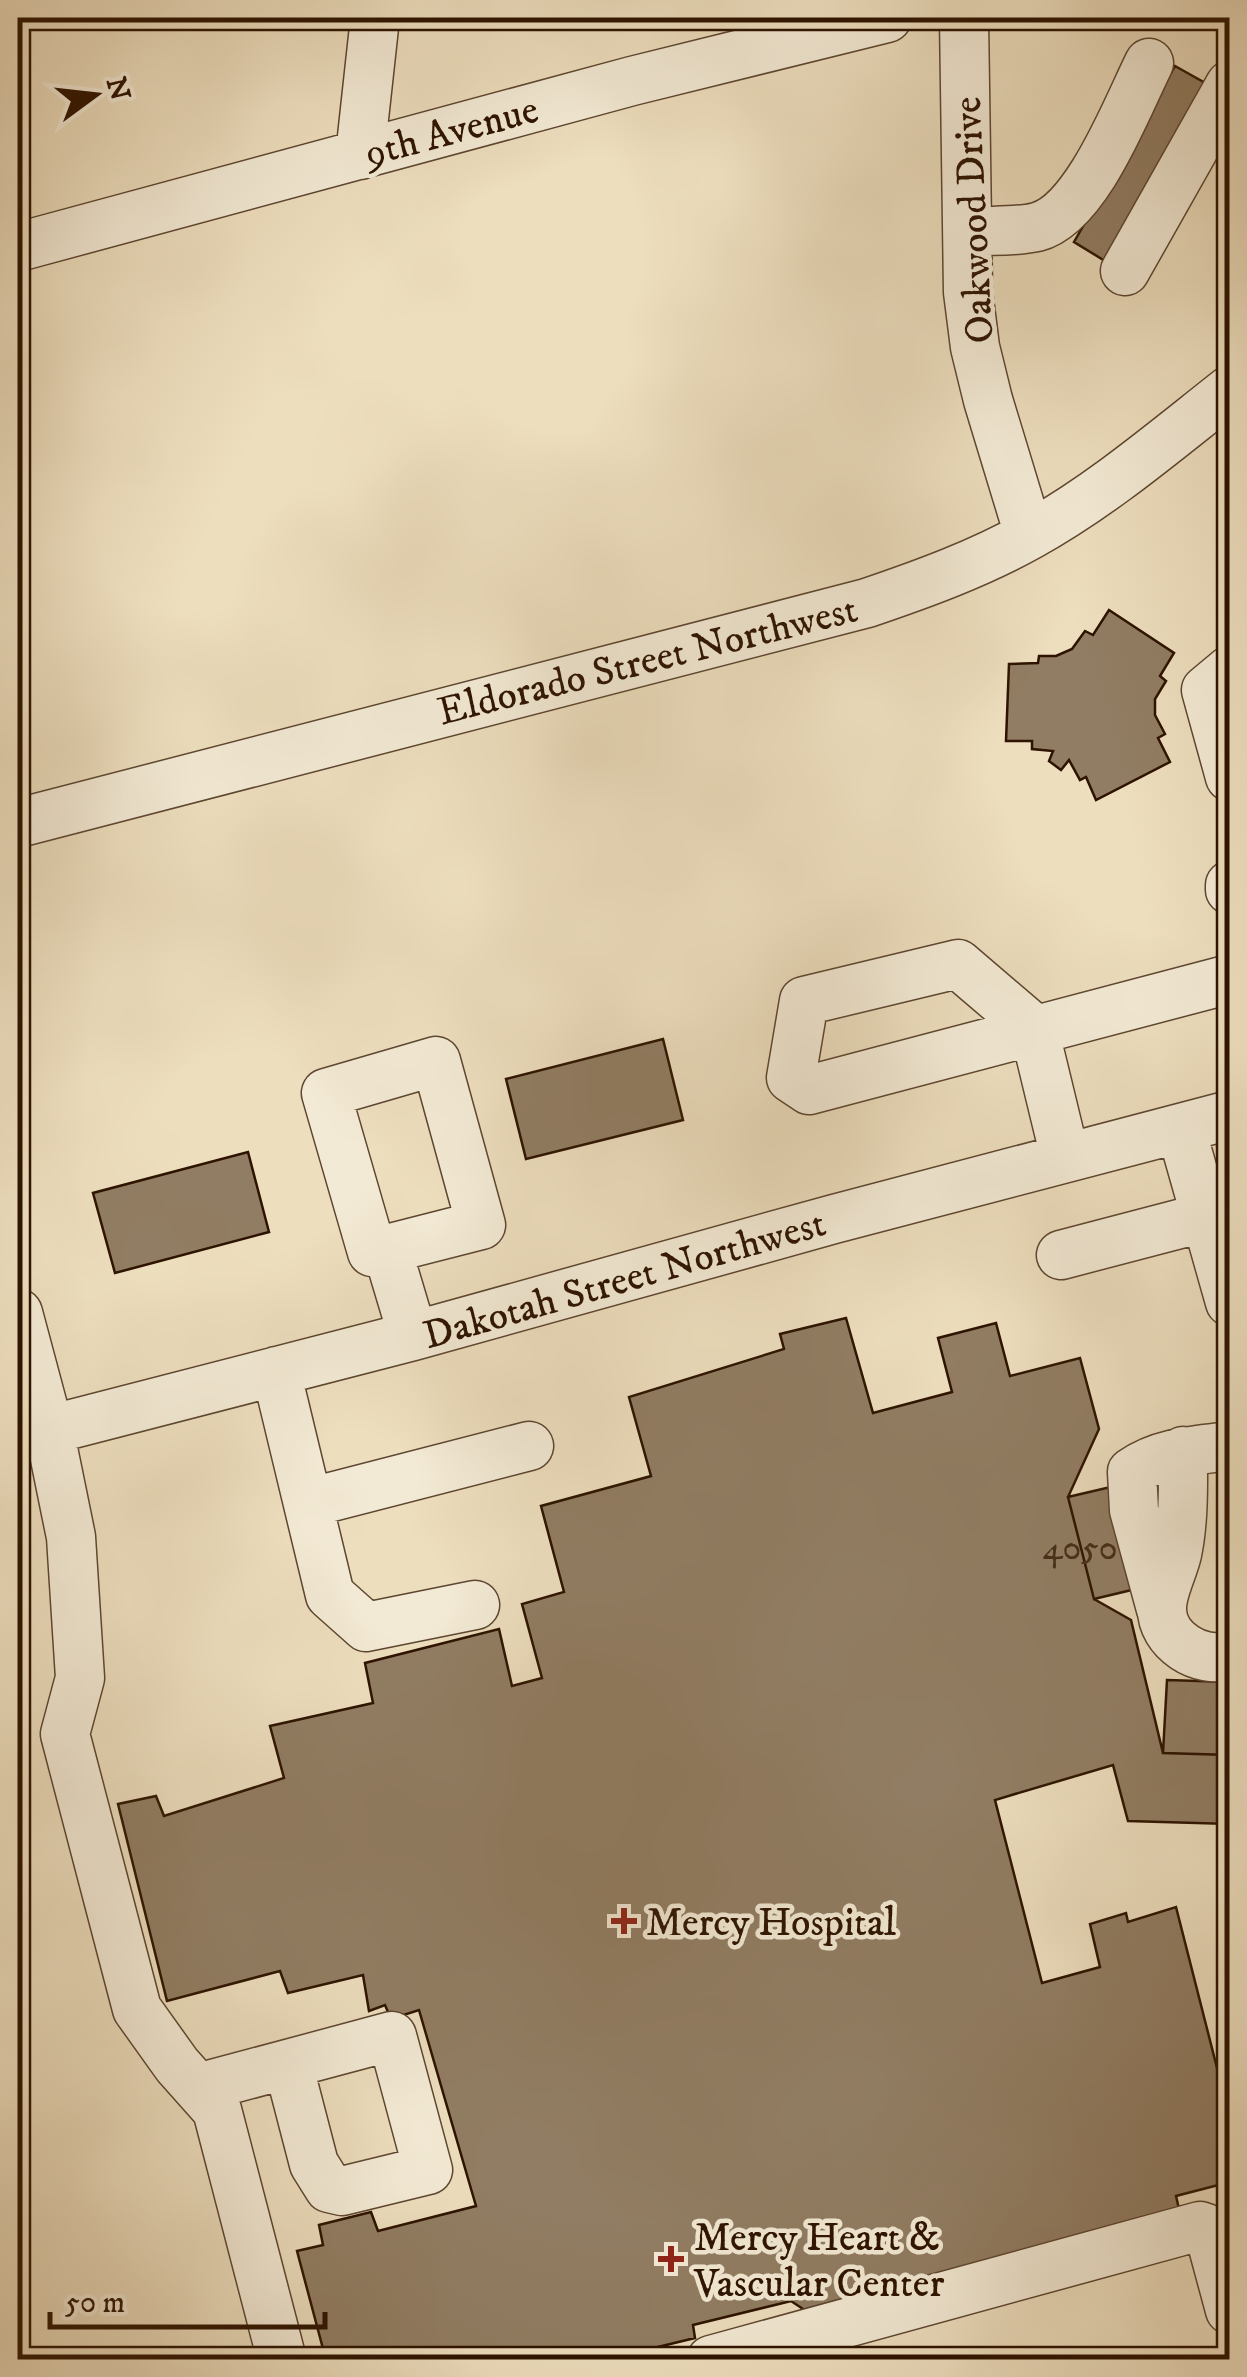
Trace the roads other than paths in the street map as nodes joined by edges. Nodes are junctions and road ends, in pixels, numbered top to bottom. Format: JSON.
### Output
{"nodes":[{"id":1,"x":375,"y":18,"type":"edge"},
{"id":2,"x":886,"y":18,"type":"edge"},
{"id":3,"x":964,"y":18,"type":"edge"},
{"id":4,"x":1149,"y":63,"type":"dead end"},
{"id":5,"x":1230,"y":85,"type":"edge"},
{"id":6,"x":360,"y":154,"type":"junction"},
{"id":7,"x":968,"y":232,"type":"junction"},
{"id":8,"x":18,"y":247,"type":"edge"},
{"id":9,"x":1125,"y":272,"type":"dead end"},
{"id":10,"x":1230,"y":390,"type":"edge"},
{"id":11,"x":1029,"y":535,"type":"junction"},
{"id":12,"x":1230,"y":670,"type":"edge"},
{"id":13,"x":1230,"y":777,"type":"edge"},
{"id":14,"x":18,"y":823,"type":"edge"},
{"id":15,"x":1230,"y":979,"type":"edge"},
{"id":16,"x":1230,"y":1115,"type":"edge"},
{"id":17,"x":1182,"y":1129,"type":"junction"},
{"id":18,"x":1065,"y":1157,"type":"junction"},
{"id":19,"x":1206,"y":1218,"type":"junction"},
{"id":20,"x":387,"y":1249,"type":"dead end"},
{"id":21,"x":1061,"y":1256,"type":"dead end"},
{"id":22,"x":1230,"y":1302,"type":"edge"},
{"id":23,"x":18,"y":1313,"type":"edge"},
{"id":24,"x":413,"y":1336,"type":"junction"},
{"id":25,"x":276,"y":1371,"type":"junction"},
{"id":26,"x":33,"y":1434,"type":"edge"},
{"id":27,"x":529,"y":1446,"type":"dead end"},
{"id":28,"x":1206,"y":1449,"type":"edge"},
{"id":29,"x":308,"y":1503,"type":"junction"},
{"id":30,"x":475,"y":1605,"type":"dead end"},
{"id":31,"x":1230,"y":1655,"type":"edge"},
{"id":32,"x":288,"y":2064,"type":"dead end"},
{"id":33,"x":198,"y":2088,"type":"junction"},
{"id":34,"x":1230,"y":2310,"type":"edge"},
{"id":35,"x":282,"y":2360,"type":"edge"},
{"id":36,"x":711,"y":2360,"type":"edge"}],
"edges":[{"from":1,"to":6,"type":"street"},
{"from":2,"to":6,"type":"street","name":"9th Avenue"},
{"from":3,"to":7,"type":"street","name":"Oakwood Drive"},
{"from":4,"to":7,"type":"street"},
{"from":5,"to":9,"type":"street"},
{"from":6,"to":8,"type":"street","name":"9th Avenue"},
{"from":7,"to":11,"type":"street","name":"Oakwood Drive"},
{"from":10,"to":11,"type":"street","name":"Eldorado Street Northwest"},
{"from":11,"to":14,"type":"street","name":"Eldorado Street Northwest"},
{"from":12,"to":13,"type":"street"},
{"from":15,"to":18,"type":"street"},
{"from":16,"to":17,"type":"street","name":"Dakotah Street Northwest"},
{"from":17,"to":18,"type":"street","name":"Dakotah Street Northwest"},
{"from":17,"to":19,"type":"street"},
{"from":18,"to":24,"type":"street","name":"Dakotah Street Northwest"},
{"from":19,"to":21,"type":"street"},
{"from":19,"to":22,"type":"street"},
{"from":20,"to":24,"type":"street"},
{"from":23,"to":26,"type":"street"},
{"from":24,"to":25,"type":"street","name":"Dakotah Street Northwest"},
{"from":25,"to":26,"type":"street","name":"Dakotah Street Northwest"},
{"from":25,"to":29,"type":"street"},
{"from":26,"to":33,"type":"street"},
{"from":27,"to":29,"type":"street"},
{"from":28,"to":31,"type":"street"},
{"from":29,"to":30,"type":"street"},
{"from":32,"to":33,"type":"street"},
{"from":33,"to":35,"type":"street"},
{"from":34,"to":36,"type":"street"}]}
